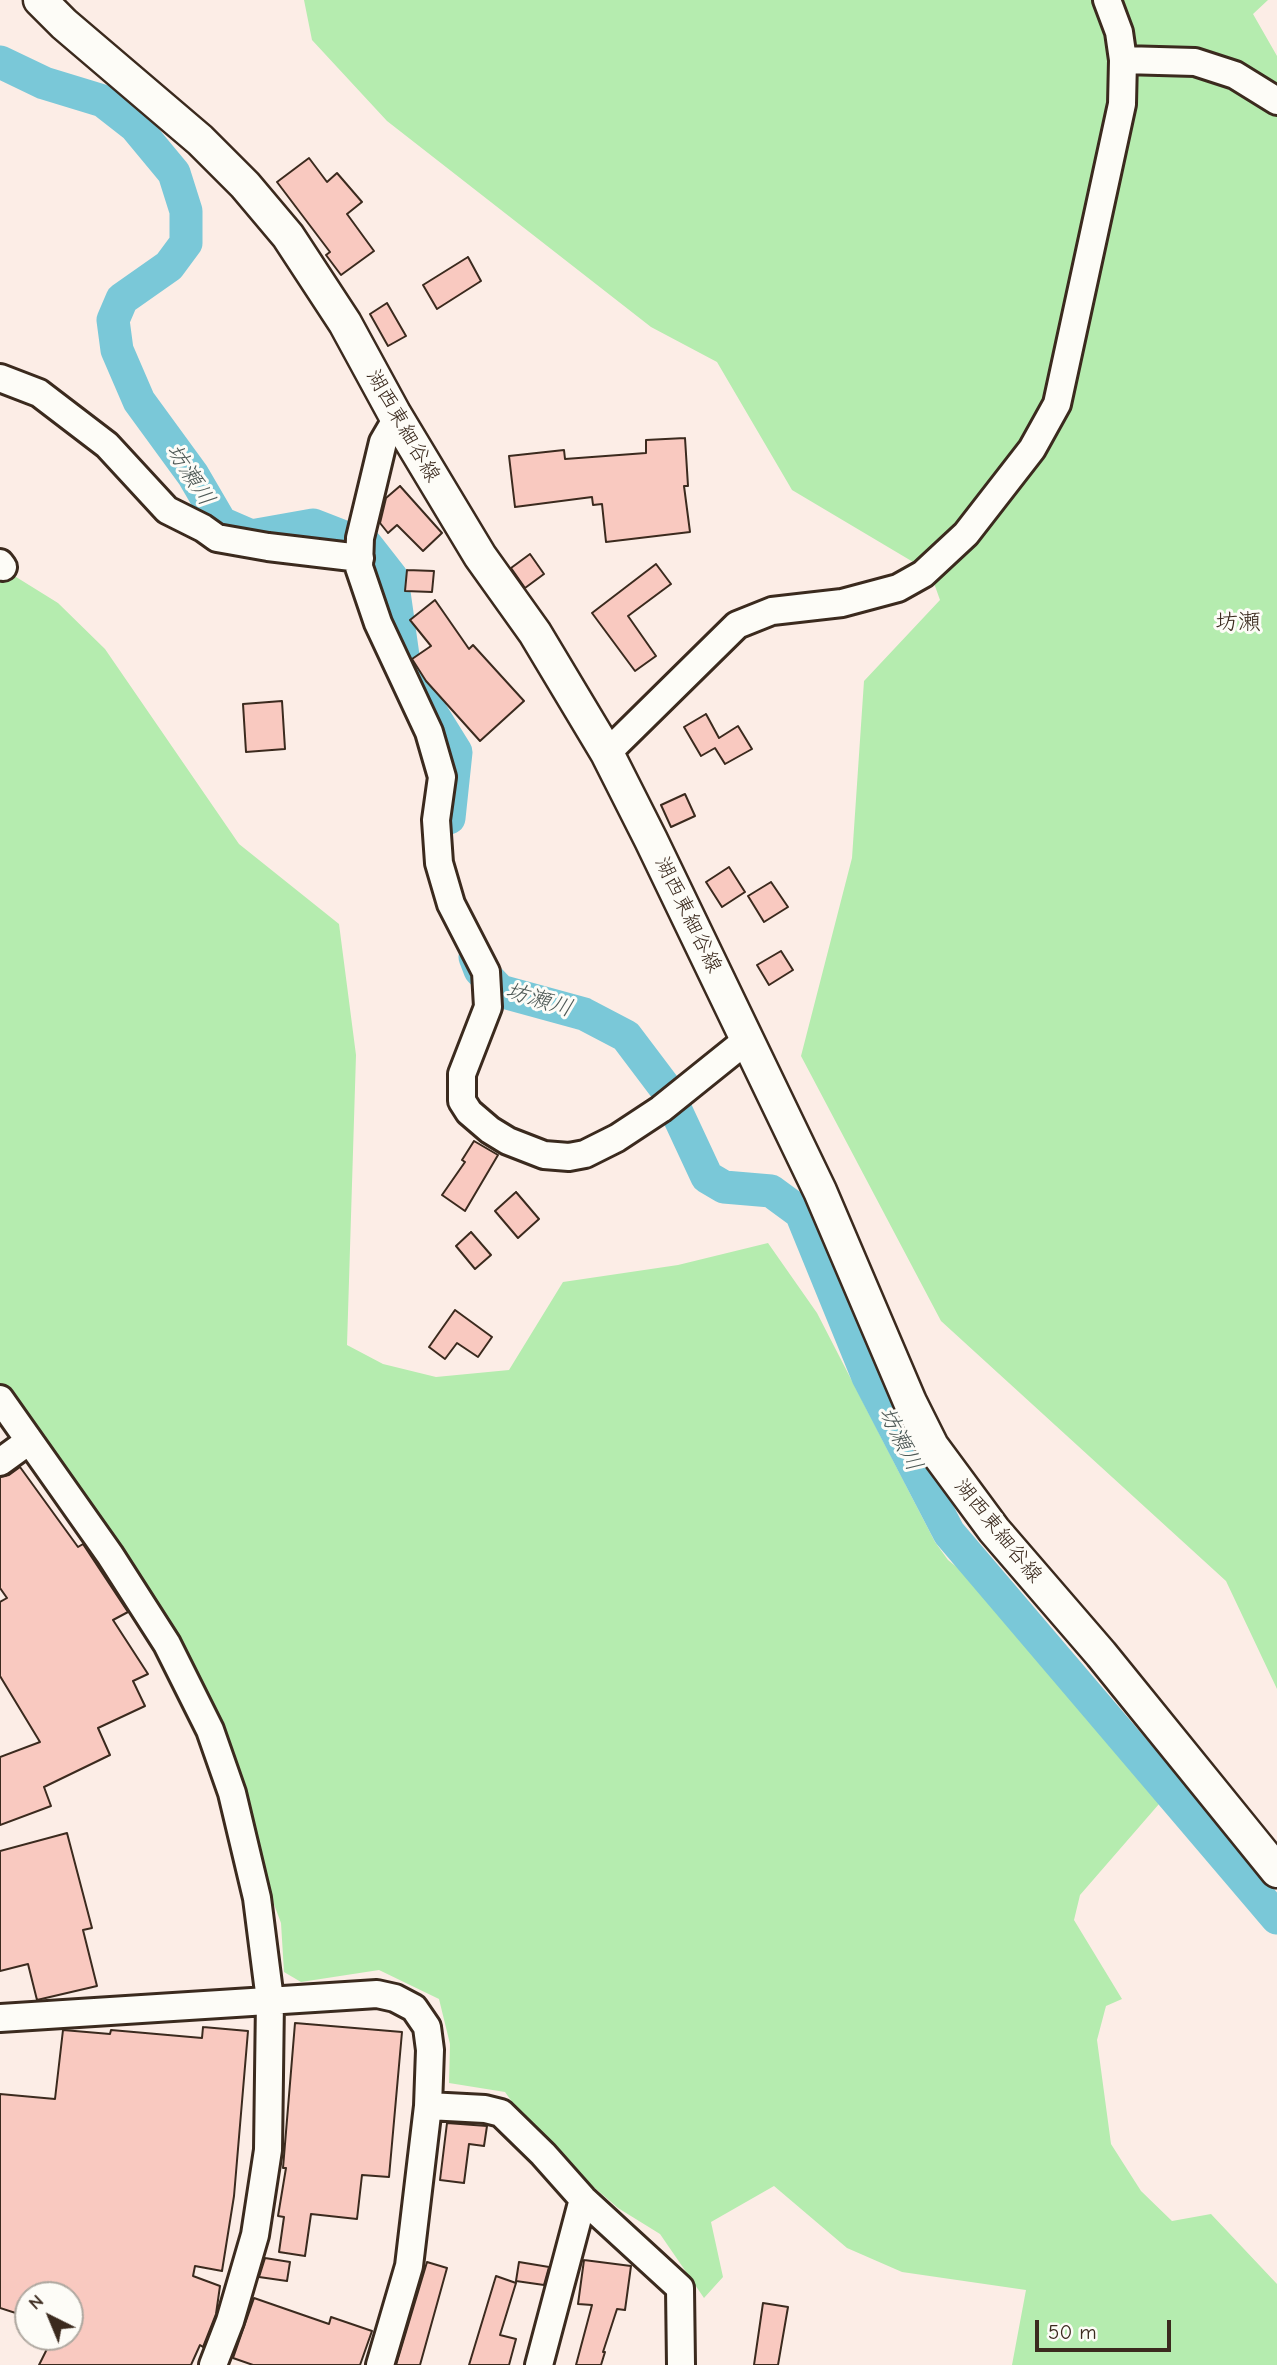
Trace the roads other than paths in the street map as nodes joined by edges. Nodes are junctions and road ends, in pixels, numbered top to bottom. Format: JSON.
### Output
{"nodes":[{"id":1,"x":40,"y":0,"type":"edge"},
{"id":2,"x":1107,"y":0,"type":"edge"},
{"id":3,"x":1123,"y":60,"type":"junction"},
{"id":4,"x":1277,"y":101,"type":"edge"},
{"id":5,"x":0,"y":378,"type":"edge"},
{"id":6,"x":397,"y":418,"type":"junction"},
{"id":7,"x":360,"y":558,"type":"junction"},
{"id":8,"x":607,"y":753,"type":"junction"},
{"id":9,"x":748,"y":1039,"type":"junction"},
{"id":10,"x":0,"y":1399,"type":"edge"},
{"id":11,"x":29,"y":1441,"type":"junction"},
{"id":12,"x":0,"y":1462,"type":"edge"},
{"id":13,"x":1277,"y":1871,"type":"edge"},
{"id":14,"x":270,"y":2000,"type":"junction"},
{"id":15,"x":0,"y":2018,"type":"edge"},
{"id":16,"x":428,"y":2106,"type":"junction"},
{"id":17,"x":583,"y":2199,"type":"junction"},
{"id":18,"x":213,"y":2365,"type":"edge"},
{"id":19,"x":380,"y":2365,"type":"edge"},
{"id":20,"x":539,"y":2365,"type":"edge"},
{"id":21,"x":681,"y":2365,"type":"edge"}],
"edges":[{"from":1,"to":6,"type":"main road","name":"湖西東細谷線"},
{"from":2,"to":3,"type":"street"},
{"from":3,"to":4,"type":"street"},
{"from":3,"to":8,"type":"street"},
{"from":5,"to":7,"type":"street"},
{"from":6,"to":7,"type":"street"},
{"from":6,"to":8,"type":"main road","name":"湖西東細谷線"},
{"from":7,"to":9,"type":"street"},
{"from":8,"to":9,"type":"main road","name":"湖西東細谷線"},
{"from":9,"to":13,"type":"main road","name":"湖西東細谷線"},
{"from":10,"to":11,"type":"street"},
{"from":11,"to":12,"type":"street"},
{"from":11,"to":14,"type":"street"},
{"from":14,"to":15,"type":"street"},
{"from":14,"to":16,"type":"street"},
{"from":14,"to":18,"type":"street"},
{"from":16,"to":17,"type":"street"},
{"from":16,"to":19,"type":"street"},
{"from":17,"to":20,"type":"street"},
{"from":17,"to":21,"type":"street"}]}
